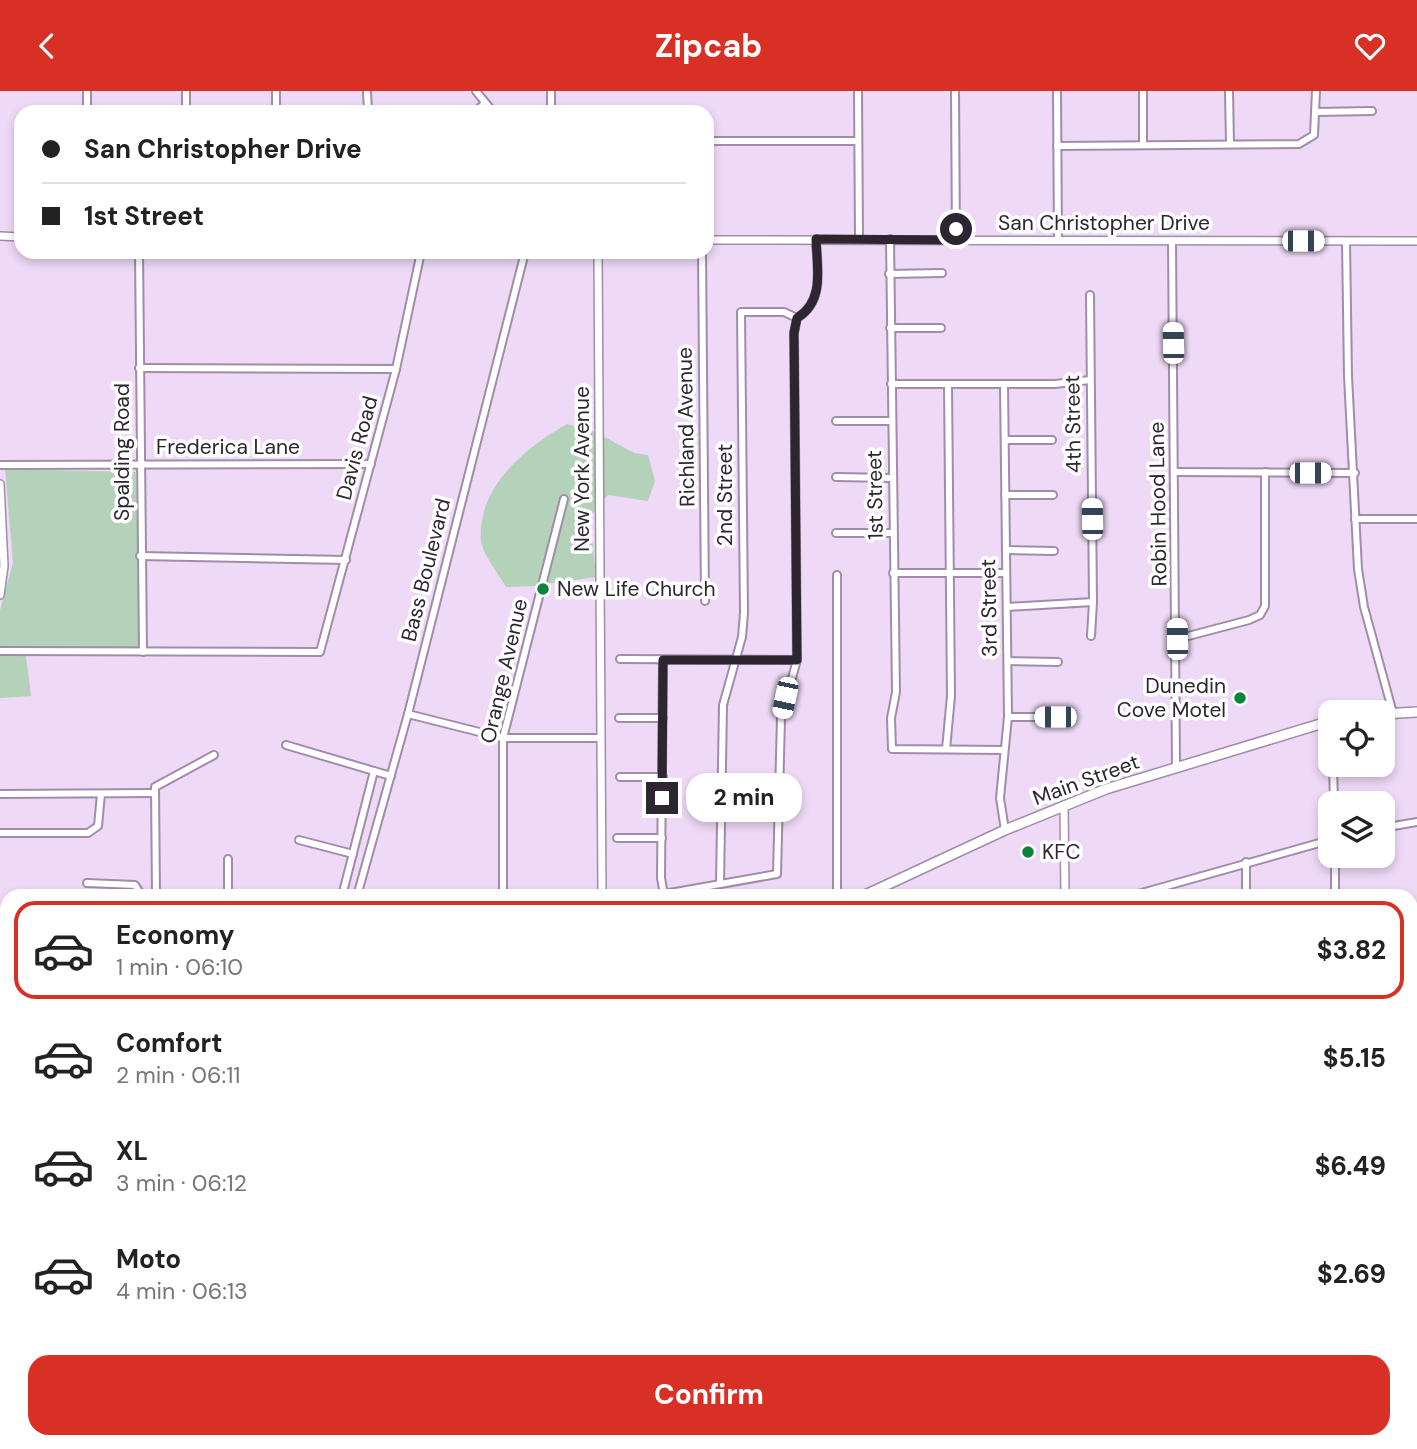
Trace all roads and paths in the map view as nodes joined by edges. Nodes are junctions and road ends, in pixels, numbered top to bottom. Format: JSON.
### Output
{"nodes":[{"id":1,"x":476,"y":91,"type":"edge"},
{"id":2,"x":858,"y":91,"type":"edge"},
{"id":3,"x":955,"y":91,"type":"edge"},
{"id":4,"x":1057,"y":91,"type":"edge"},
{"id":5,"x":1143,"y":91,"type":"edge"},
{"id":6,"x":1229,"y":91,"type":"edge"},
{"id":7,"x":1316,"y":91,"type":"edge"},
{"id":8,"x":485,"y":103,"type":"edge"},
{"id":9,"x":1371,"y":111,"type":"dead end"},
{"id":10,"x":1316,"y":112,"type":"junction"},
{"id":11,"x":714,"y":141,"type":"edge"},
{"id":12,"x":858,"y":141,"type":"junction"},
{"id":13,"x":1230,"y":144,"type":"junction"},
{"id":14,"x":1143,"y":145,"type":"junction"},
{"id":15,"x":1057,"y":146,"type":"junction"},
{"id":16,"x":816,"y":239,"type":"junction"},
{"id":17,"x":859,"y":239,"type":"junction"},
{"id":18,"x":890,"y":239,"type":"junction"},
{"id":19,"x":714,"y":240,"type":"edge"},
{"id":20,"x":956,"y":240,"type":"junction"},
{"id":21,"x":1058,"y":240,"type":"junction"},
{"id":22,"x":1172,"y":240,"type":"junction"},
{"id":23,"x":1346,"y":241,"type":"junction"},
{"id":24,"x":1417,"y":241,"type":"edge"},
{"id":25,"x":139,"y":259,"type":"edge"},
{"id":26,"x":420,"y":259,"type":"edge"},
{"id":27,"x":523,"y":259,"type":"edge"},
{"id":28,"x":598,"y":259,"type":"edge"},
{"id":29,"x":702,"y":259,"type":"edge"},
{"id":30,"x":942,"y":273,"type":"dead end"},
{"id":31,"x":889,"y":274,"type":"junction"},
{"id":32,"x":1090,"y":295,"type":"dead end"},
{"id":33,"x":797,"y":318,"type":"junction"},
{"id":34,"x":890,"y":328,"type":"junction"},
{"id":35,"x":941,"y":328,"type":"dead end"},
{"id":36,"x":139,"y":368,"type":"junction"},
{"id":37,"x":396,"y":369,"type":"junction"},
{"id":38,"x":1090,"y":380,"type":"junction"},
{"id":39,"x":891,"y":384,"type":"junction"},
{"id":40,"x":948,"y":384,"type":"junction"},
{"id":41,"x":1004,"y":385,"type":"junction"},
{"id":42,"x":836,"y":421,"type":"dead end"},
{"id":43,"x":891,"y":421,"type":"junction"},
{"id":44,"x":1005,"y":440,"type":"junction"},
{"id":45,"x":1052,"y":440,"type":"dead end"},
{"id":46,"x":371,"y":464,"type":"junction"},
{"id":47,"x":0,"y":465,"type":"edge"},
{"id":48,"x":139,"y":465,"type":"junction"},
{"id":49,"x":1175,"y":472,"type":"junction"},
{"id":50,"x":1265,"y":472,"type":"junction"},
{"id":51,"x":1355,"y":473,"type":"junction"},
{"id":52,"x":836,"y":477,"type":"dead end"},
{"id":53,"x":892,"y":478,"type":"junction"},
{"id":54,"x":0,"y":484,"type":"edge"},
{"id":55,"x":1005,"y":495,"type":"junction"},
{"id":56,"x":1053,"y":495,"type":"dead end"},
{"id":57,"x":564,"y":499,"type":"dead end"},
{"id":58,"x":1355,"y":519,"type":"junction"},
{"id":59,"x":1417,"y":519,"type":"edge"},
{"id":60,"x":836,"y":533,"type":"dead end"},
{"id":61,"x":893,"y":533,"type":"junction"},
{"id":62,"x":1006,"y":550,"type":"junction"},
{"id":63,"x":1054,"y":551,"type":"dead end"},
{"id":64,"x":140,"y":557,"type":"junction"},
{"id":65,"x":346,"y":560,"type":"junction"},
{"id":66,"x":893,"y":573,"type":"junction"},
{"id":67,"x":1006,"y":573,"type":"junction"},
{"id":68,"x":950,"y":574,"type":"junction"},
{"id":69,"x":836,"y":575,"type":"dead end"},
{"id":70,"x":0,"y":596,"type":"edge"},
{"id":71,"x":705,"y":601,"type":"dead end"},
{"id":72,"x":1093,"y":602,"type":"junction"},
{"id":73,"x":1007,"y":607,"type":"junction"},
{"id":74,"x":1091,"y":636,"type":"dead end"},
{"id":75,"x":1177,"y":639,"type":"junction"},
{"id":76,"x":0,"y":651,"type":"edge"},
{"id":77,"x":143,"y":652,"type":"junction"},
{"id":78,"x":620,"y":659,"type":"dead end"},
{"id":79,"x":663,"y":660,"type":"junction"},
{"id":80,"x":736,"y":660,"type":"junction"},
{"id":81,"x":797,"y":660,"type":"junction"},
{"id":82,"x":1008,"y":661,"type":"junction"},
{"id":83,"x":1058,"y":661,"type":"dead end"},
{"id":84,"x":1385,"y":700,"type":"edge"},
{"id":85,"x":1417,"y":712,"type":"edge"},
{"id":86,"x":1395,"y":713,"type":"edge"},
{"id":87,"x":408,"y":714,"type":"junction"},
{"id":88,"x":1008,"y":717,"type":"junction"},
{"id":89,"x":1055,"y":717,"type":"dead end"},
{"id":90,"x":619,"y":718,"type":"dead end"},
{"id":91,"x":663,"y":718,"type":"junction"},
{"id":92,"x":1318,"y":725,"type":"edge"},
{"id":93,"x":601,"y":737,"type":"junction"},
{"id":94,"x":503,"y":738,"type":"junction"},
{"id":95,"x":286,"y":745,"type":"dead end"},
{"id":96,"x":946,"y":750,"type":"junction"},
{"id":97,"x":1003,"y":750,"type":"junction"},
{"id":98,"x":214,"y":755,"type":"dead end"},
{"id":99,"x":1176,"y":766,"type":"junction"},
{"id":100,"x":374,"y":771,"type":"junction"},
{"id":101,"x":391,"y":776,"type":"junction"},
{"id":102,"x":620,"y":777,"type":"dead end"},
{"id":103,"x":663,"y":777,"type":"junction"},
{"id":104,"x":155,"y":790,"type":"junction"},
{"id":105,"x":0,"y":794,"type":"edge"},
{"id":106,"x":101,"y":794,"type":"junction"},
{"id":107,"x":1064,"y":804,"type":"junction"},
{"id":108,"x":1417,"y":822,"type":"edge"},
{"id":109,"x":1395,"y":826,"type":"edge"},
{"id":110,"x":1005,"y":830,"type":"junction"},
{"id":111,"x":0,"y":833,"type":"edge"},
{"id":112,"x":617,"y":838,"type":"dead end"},
{"id":113,"x":662,"y":838,"type":"junction"},
{"id":114,"x":299,"y":840,"type":"dead end"},
{"id":115,"x":1318,"y":843,"type":"edge"},
{"id":116,"x":353,"y":854,"type":"junction"},
{"id":117,"x":228,"y":859,"type":"dead end"},
{"id":118,"x":1246,"y":862,"type":"junction"},
{"id":119,"x":1335,"y":868,"type":"edge"},
{"id":120,"x":87,"y":883,"type":"dead end"},
{"id":121,"x":720,"y":884,"type":"junction"},
{"id":122,"x":1162,"y":886,"type":"joint"},
{"id":123,"x":140,"y":889,"type":"edge"},
{"id":124,"x":156,"y":889,"type":"edge"},
{"id":125,"x":228,"y":889,"type":"edge"},
{"id":126,"x":344,"y":889,"type":"edge"},
{"id":127,"x":359,"y":889,"type":"edge"},
{"id":128,"x":503,"y":889,"type":"edge"},
{"id":129,"x":602,"y":889,"type":"edge"},
{"id":130,"x":664,"y":889,"type":"edge"},
{"id":131,"x":695,"y":889,"type":"edge"},
{"id":132,"x":837,"y":889,"type":"edge"},
{"id":133,"x":878,"y":889,"type":"edge"},
{"id":134,"x":1065,"y":889,"type":"edge"},
{"id":135,"x":1153,"y":889,"type":"edge"},
{"id":136,"x":1246,"y":889,"type":"edge"},
{"id":137,"x":1335,"y":889,"type":"edge"}],
"edges":[{"from":1,"to":8,"type":"street"},
{"from":2,"to":12,"type":"street"},
{"from":3,"to":20,"type":"street"},
{"from":4,"to":15,"type":"street"},
{"from":5,"to":14,"type":"street"},
{"from":6,"to":13,"type":"street"},
{"from":7,"to":10,"type":"street"},
{"from":9,"to":10,"type":"street"},
{"from":10,"to":13,"type":"street"},
{"from":11,"to":12,"type":"street"},
{"from":12,"to":17,"type":"street"},
{"from":13,"to":14,"type":"street"},
{"from":14,"to":15,"type":"street"},
{"from":15,"to":21,"type":"street"},
{"from":16,"to":17,"type":"street","name":"San Christopher Drive"},
{"from":16,"to":19,"type":"street","name":"San Christopher Drive"},
{"from":16,"to":33,"type":"street"},
{"from":17,"to":18,"type":"street","name":"San Christopher Drive"},
{"from":18,"to":20,"type":"street","name":"San Christopher Drive"},
{"from":18,"to":31,"type":"street","name":"1st Street"},
{"from":20,"to":21,"type":"street","name":"San Christopher Drive"},
{"from":21,"to":22,"type":"street","name":"San Christopher Drive"},
{"from":22,"to":23,"type":"street","name":"San Christopher Drive"},
{"from":22,"to":49,"type":"street","name":"Robin Hood Lane"},
{"from":23,"to":24,"type":"street","name":"San Christopher Drive"},
{"from":23,"to":51,"type":"street"},
{"from":25,"to":36,"type":"street","name":"Spalding Road"},
{"from":26,"to":37,"type":"street","name":"Davis Road"},
{"from":27,"to":87,"type":"street","name":"Bass Boulevard"},
{"from":28,"to":93,"type":"street","name":"New York Avenue"},
{"from":29,"to":71,"type":"street","name":"Richland Avenue"},
{"from":30,"to":31,"type":"street"},
{"from":31,"to":34,"type":"street","name":"1st Street"},
{"from":32,"to":38,"type":"street","name":"4th Street"},
{"from":33,"to":80,"type":"street","name":"2nd Street"},
{"from":33,"to":81,"type":"street"},
{"from":34,"to":35,"type":"street"},
{"from":34,"to":39,"type":"street","name":"1st Street"},
{"from":36,"to":37,"type":"street"},
{"from":36,"to":48,"type":"street","name":"Spalding Road"},
{"from":37,"to":46,"type":"street","name":"Davis Road"},
{"from":38,"to":41,"type":"street"},
{"from":38,"to":72,"type":"street","name":"4th Street"},
{"from":39,"to":40,"type":"street"},
{"from":39,"to":43,"type":"street","name":"1st Street"},
{"from":40,"to":41,"type":"street"},
{"from":40,"to":68,"type":"street"},
{"from":41,"to":44,"type":"street","name":"3rd Street"},
{"from":42,"to":43,"type":"street"},
{"from":43,"to":53,"type":"street","name":"1st Street"},
{"from":44,"to":45,"type":"street"},
{"from":44,"to":55,"type":"street","name":"3rd Street"},
{"from":46,"to":48,"type":"street","name":"Frederica Lane"},
{"from":46,"to":65,"type":"street","name":"Davis Road"},
{"from":47,"to":48,"type":"street","name":"Frederica Lane"},
{"from":48,"to":64,"type":"street","name":"Spalding Road"},
{"from":49,"to":50,"type":"street"},
{"from":49,"to":75,"type":"street","name":"Robin Hood Lane"},
{"from":50,"to":51,"type":"street"},
{"from":50,"to":75,"type":"street"},
{"from":51,"to":58,"type":"street"},
{"from":52,"to":53,"type":"street"},
{"from":53,"to":61,"type":"street","name":"1st Street"},
{"from":54,"to":70,"type":"street"},
{"from":55,"to":56,"type":"street"},
{"from":55,"to":62,"type":"street","name":"3rd Street"},
{"from":57,"to":94,"type":"street","name":"Orange Avenue"},
{"from":58,"to":59,"type":"street"},
{"from":58,"to":84,"type":"street"},
{"from":60,"to":61,"type":"street"},
{"from":61,"to":66,"type":"street","name":"1st Street"},
{"from":62,"to":63,"type":"street"},
{"from":62,"to":67,"type":"street","name":"3rd Street"},
{"from":64,"to":65,"type":"street"},
{"from":64,"to":77,"type":"street","name":"Spalding Road"},
{"from":65,"to":77,"type":"street","name":"Davis Road"},
{"from":66,"to":68,"type":"street"},
{"from":66,"to":96,"type":"street","name":"1st Street"},
{"from":67,"to":68,"type":"street"},
{"from":67,"to":73,"type":"street","name":"3rd Street"},
{"from":68,"to":96,"type":"street"},
{"from":69,"to":132,"type":"street"},
{"from":72,"to":73,"type":"street"},
{"from":72,"to":74,"type":"street","name":"4th Street"},
{"from":73,"to":82,"type":"street","name":"3rd Street"},
{"from":75,"to":99,"type":"street","name":"Robin Hood Lane"},
{"from":76,"to":77,"type":"street"},
{"from":78,"to":79,"type":"street"},
{"from":79,"to":80,"type":"street"},
{"from":79,"to":91,"type":"street"},
{"from":80,"to":81,"type":"street"},
{"from":80,"to":121,"type":"street","name":"2nd Street"},
{"from":81,"to":121,"type":"street"},
{"from":82,"to":83,"type":"street"},
{"from":82,"to":88,"type":"street","name":"3rd Street"},
{"from":85,"to":86,"type":"main road"},
{"from":87,"to":94,"type":"street"},
{"from":87,"to":101,"type":"street","name":"Bass Boulevard"},
{"from":88,"to":89,"type":"street"},
{"from":88,"to":97,"type":"street","name":"3rd Street"},
{"from":90,"to":91,"type":"street"},
{"from":91,"to":103,"type":"street"},
{"from":92,"to":99,"type":"main road","name":"Main Street"},
{"from":93,"to":94,"type":"street"},
{"from":93,"to":129,"type":"street","name":"New York Avenue"},
{"from":94,"to":128,"type":"street","name":"Orange Avenue"},
{"from":95,"to":100,"type":"street"},
{"from":96,"to":97,"type":"street"},
{"from":97,"to":110,"type":"street","name":"3rd Street"},
{"from":98,"to":104,"type":"street"},
{"from":99,"to":107,"type":"main road","name":"Main Street"},
{"from":100,"to":101,"type":"street"},
{"from":100,"to":116,"type":"street"},
{"from":101,"to":127,"type":"street","name":"Bass Boulevard"},
{"from":102,"to":103,"type":"street"},
{"from":103,"to":113,"type":"street"},
{"from":104,"to":106,"type":"street"},
{"from":104,"to":124,"type":"street"},
{"from":105,"to":106,"type":"street"},
{"from":106,"to":111,"type":"street"},
{"from":107,"to":110,"type":"main road","name":"Main Street"},
{"from":107,"to":134,"type":"street"},
{"from":108,"to":109,"type":"street"},
{"from":110,"to":133,"type":"main road","name":"Main Street"},
{"from":112,"to":113,"type":"street"},
{"from":113,"to":130,"type":"street"},
{"from":114,"to":116,"type":"street"},
{"from":115,"to":118,"type":"street"},
{"from":116,"to":126,"type":"street"},
{"from":117,"to":125,"type":"street"},
{"from":118,"to":122,"type":"street"},
{"from":118,"to":136,"type":"street"},
{"from":119,"to":137,"type":"street"},
{"from":120,"to":123,"type":"street"},
{"from":121,"to":131,"type":"street"},
{"from":122,"to":135,"type":"street"}]}
